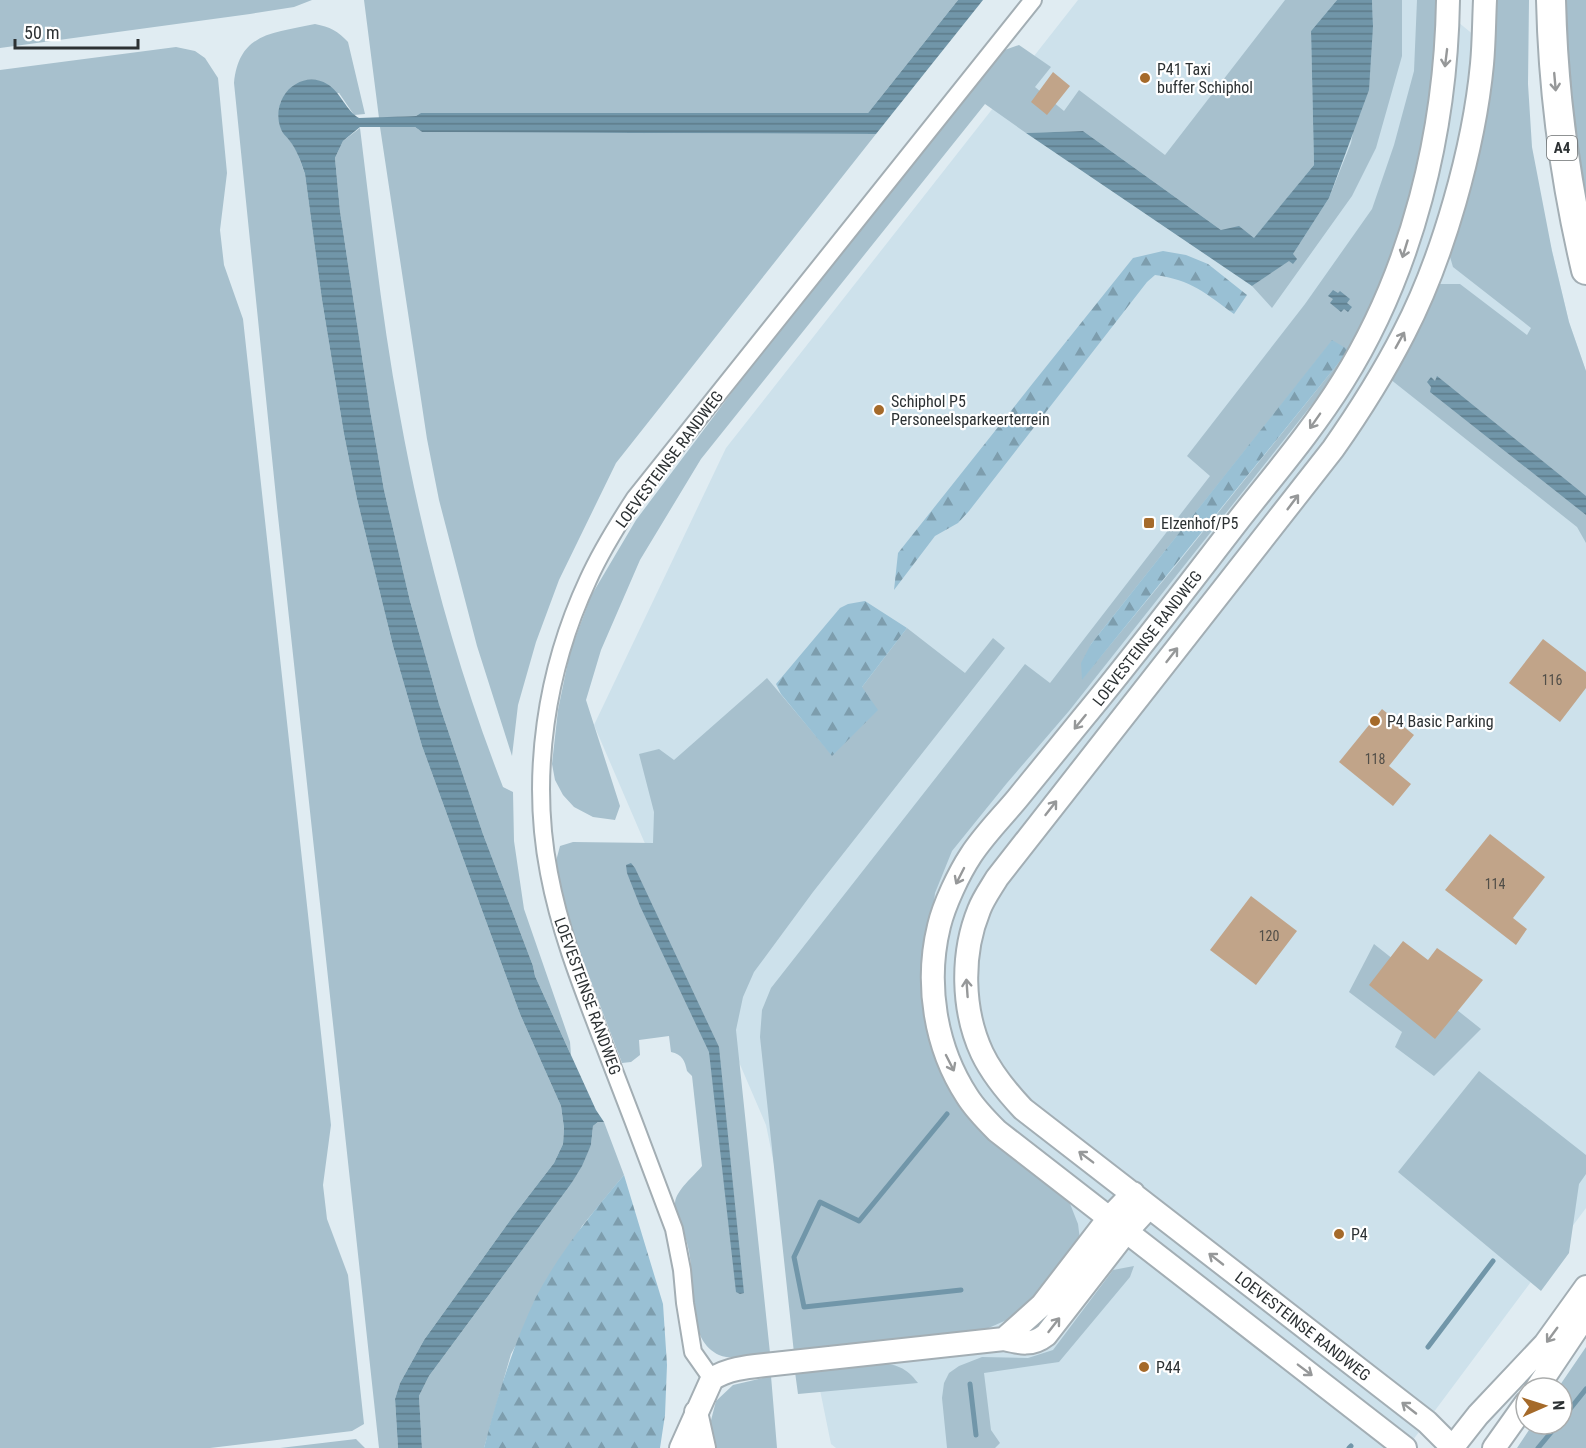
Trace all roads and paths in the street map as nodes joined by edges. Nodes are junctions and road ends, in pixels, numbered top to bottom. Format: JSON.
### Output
{"nodes":[{"id":1,"x":1033,"y":0,"type":"edge"},
{"id":2,"x":1448,"y":0,"type":"edge"},
{"id":3,"x":1485,"y":0,"type":"edge"},
{"id":4,"x":1551,"y":0,"type":"edge"},
{"id":5,"x":1586,"y":270,"type":"edge"},
{"id":6,"x":1141,"y":1200,"type":"junction"},
{"id":7,"x":1117,"y":1225,"type":"junction"},
{"id":8,"x":1586,"y":1287,"type":"edge"},
{"id":9,"x":1586,"y":1315,"type":"edge"},
{"id":10,"x":1545,"y":1376,"type":"edge"},
{"id":11,"x":712,"y":1379,"type":"junction"},
{"id":12,"x":696,"y":1412,"type":"junction"},
{"id":13,"x":1514,"y":1420,"type":"edge"},
{"id":14,"x":681,"y":1448,"type":"edge"},
{"id":15,"x":704,"y":1448,"type":"edge"},
{"id":16,"x":1405,"y":1448,"type":"edge"},
{"id":17,"x":1452,"y":1448,"type":"edge"},
{"id":18,"x":1494,"y":1448,"type":"edge"}],
"edges":[{"from":1,"to":11,"type":"street","name":"LOEVESTEINSE RANDWEG"},
{"from":2,"to":7,"type":"street","name":"LOEVESTEINSE RANDWEG","one_way":true},
{"from":6,"to":3,"type":"street","name":"LOEVESTEINSE RANDWEG","one_way":true},
{"from":4,"to":5,"type":"highway","number":"A4","one_way":true},
{"from":6,"to":7,"type":"street"},
{"from":17,"to":6,"type":"street","name":"LOEVESTEINSE RANDWEG","one_way":true},
{"from":7,"to":11,"type":"street"},
{"from":7,"to":16,"type":"street","name":"LOEVESTEINSE RANDWEG","one_way":true},
{"from":8,"to":17,"type":"street","one_way":true},
{"from":9,"to":10,"type":"street"},
{"from":11,"to":12,"type":"street"},
{"from":12,"to":14,"type":"street"},
{"from":12,"to":15,"type":"street"},
{"from":13,"to":18,"type":"street"}]}
